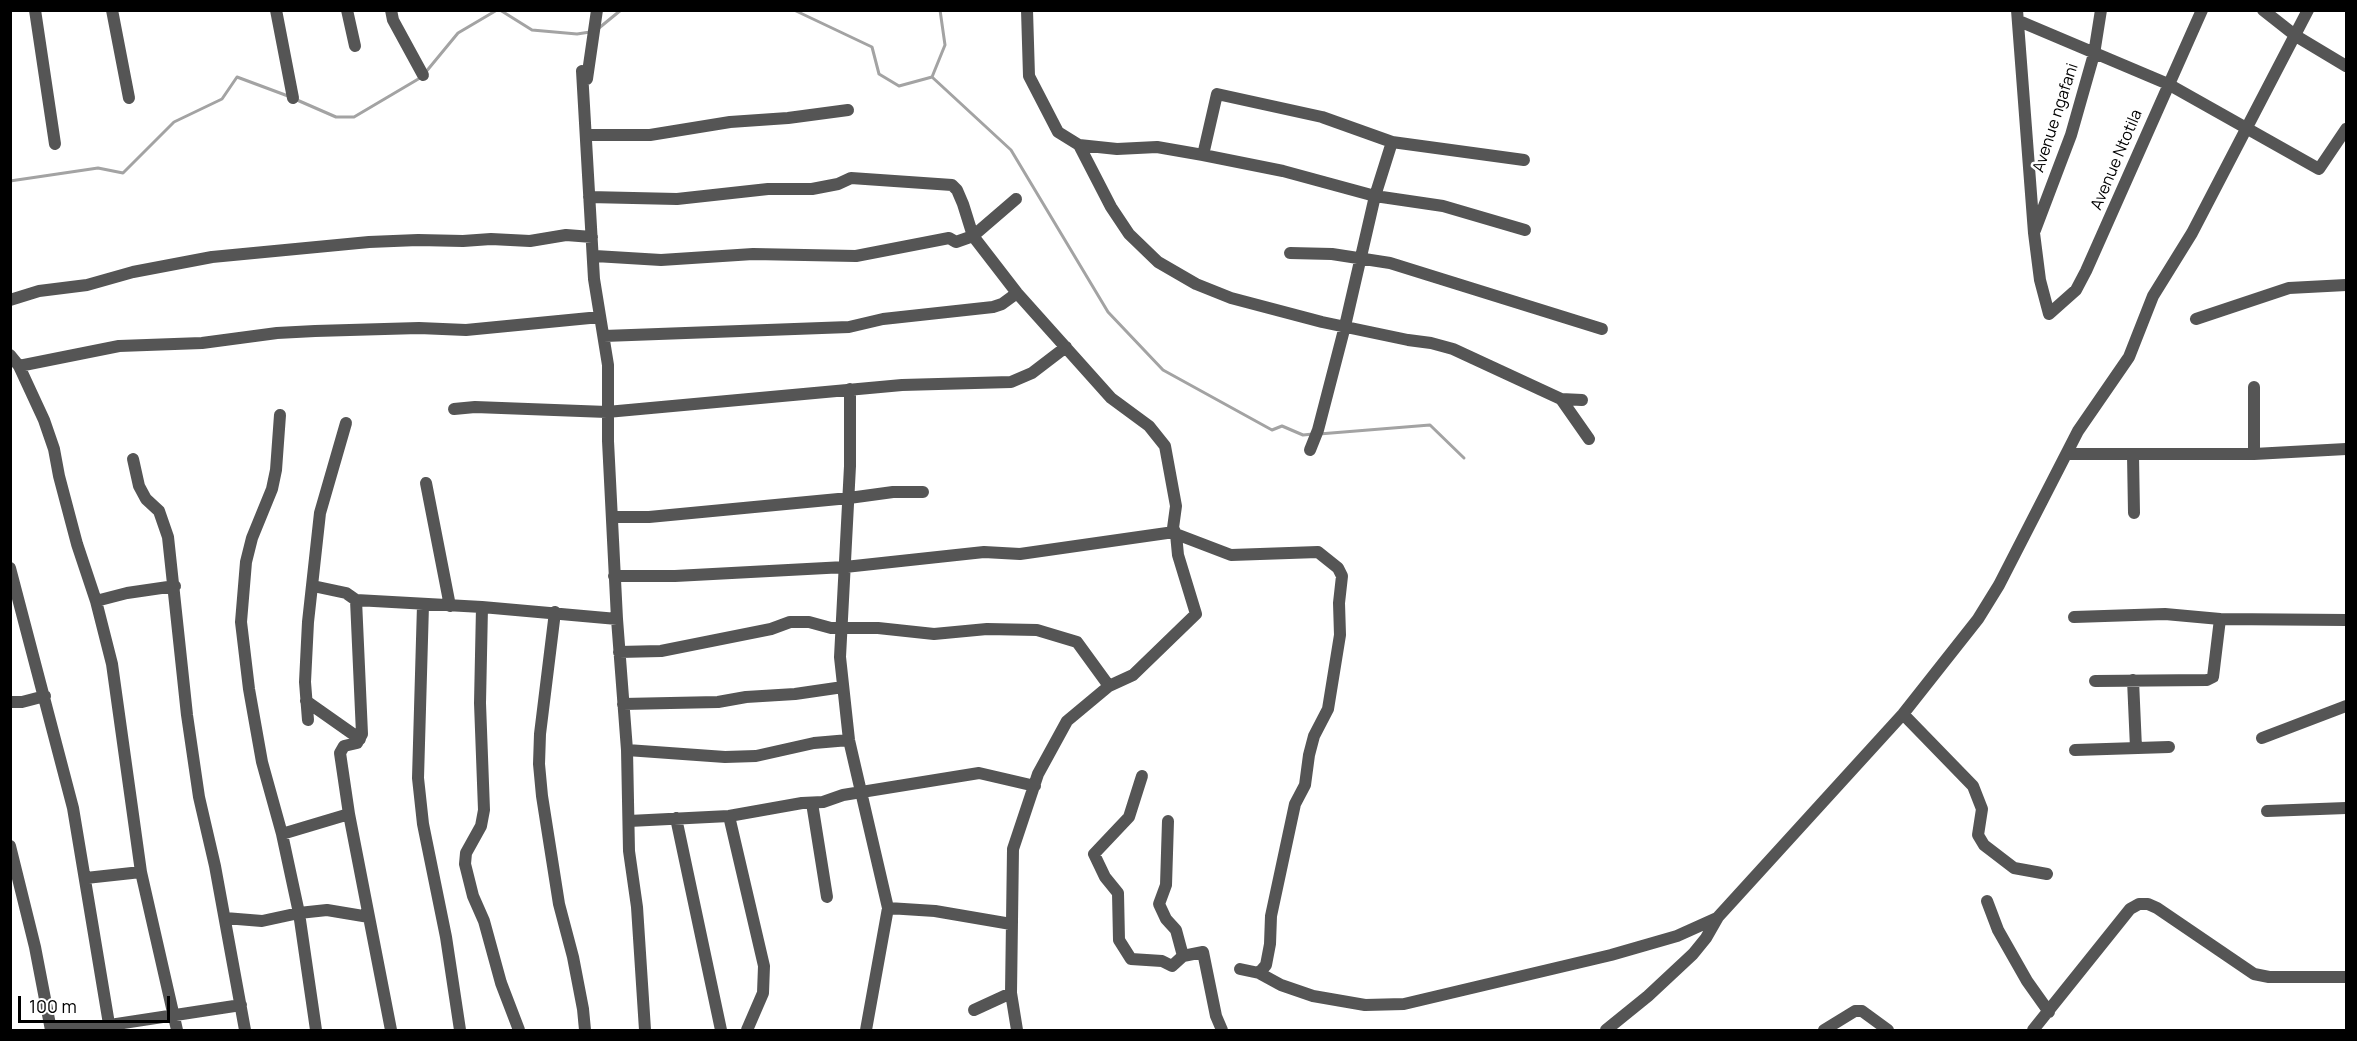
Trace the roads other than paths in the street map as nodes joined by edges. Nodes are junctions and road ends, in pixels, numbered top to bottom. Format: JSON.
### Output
{"nodes":[{"id":1,"x":36,"y":10,"type":"edge"},
{"id":2,"x":112,"y":10,"type":"edge"},
{"id":3,"x":276,"y":10,"type":"edge"},
{"id":4,"x":347,"y":10,"type":"edge"},
{"id":5,"x":391,"y":10,"type":"edge"},
{"id":6,"x":597,"y":10,"type":"edge"},
{"id":7,"x":1027,"y":10,"type":"edge"},
{"id":8,"x":2101,"y":10,"type":"edge"},
{"id":9,"x":2202,"y":10,"type":"edge"},
{"id":10,"x":2263,"y":10,"type":"edge"},
{"id":11,"x":2308,"y":10,"type":"edge"},
{"id":12,"x":2018,"y":16,"type":"edge"},
{"id":13,"x":2296,"y":36,"type":"junction"},
{"id":14,"x":355,"y":46,"type":"dead end"},
{"id":15,"x":2094,"y":54,"type":"junction"},
{"id":16,"x":2346,"y":66,"type":"edge"},
{"id":17,"x":423,"y":75,"type":"dead end"},
{"id":18,"x":2168,"y":84,"type":"junction"},
{"id":19,"x":129,"y":98,"type":"dead end"},
{"id":20,"x":294,"y":98,"type":"dead end"},
{"id":21,"x":848,"y":110,"type":"dead end"},
{"id":22,"x":2247,"y":128,"type":"junction"},
{"id":23,"x":2346,"y":129,"type":"edge"},
{"id":24,"x":587,"y":135,"type":"junction"},
{"id":25,"x":1392,"y":142,"type":"junction"},
{"id":26,"x":55,"y":144,"type":"dead end"},
{"id":27,"x":1079,"y":145,"type":"junction"},
{"id":28,"x":1203,"y":155,"type":"junction"},
{"id":29,"x":1524,"y":160,"type":"dead end"},
{"id":30,"x":1375,"y":196,"type":"junction"},
{"id":31,"x":589,"y":197,"type":"junction"},
{"id":32,"x":1016,"y":199,"type":"dead end"},
{"id":33,"x":1525,"y":230,"type":"dead end"},
{"id":34,"x":2034,"y":233,"type":"junction"},
{"id":35,"x":973,"y":236,"type":"junction"},
{"id":36,"x":592,"y":237,"type":"junction"},
{"id":37,"x":1290,"y":253,"type":"dead end"},
{"id":38,"x":594,"y":256,"type":"junction"},
{"id":39,"x":1360,"y":259,"type":"junction"},
{"id":40,"x":2346,"y":285,"type":"edge"},
{"id":41,"x":1017,"y":293,"type":"junction"},
{"id":42,"x":10,"y":300,"type":"edge"},
{"id":43,"x":600,"y":317,"type":"junction"},
{"id":44,"x":2196,"y":319,"type":"dead end"},
{"id":45,"x":1345,"y":326,"type":"junction"},
{"id":46,"x":1602,"y":329,"type":"dead end"},
{"id":47,"x":604,"y":336,"type":"junction"},
{"id":48,"x":1066,"y":347,"type":"junction"},
{"id":49,"x":10,"y":355,"type":"edge"},
{"id":50,"x":19,"y":366,"type":"junction"},
{"id":51,"x":2254,"y":387,"type":"dead end"},
{"id":52,"x":850,"y":389,"type":"junction"},
{"id":53,"x":1561,"y":399,"type":"junction"},
{"id":54,"x":1582,"y":400,"type":"dead end"},
{"id":55,"x":454,"y":409,"type":"dead end"},
{"id":56,"x":608,"y":412,"type":"junction"},
{"id":57,"x":280,"y":415,"type":"dead end"},
{"id":58,"x":346,"y":423,"type":"dead end"},
{"id":59,"x":1589,"y":438,"type":"dead end"},
{"id":60,"x":2346,"y":449,"type":"edge"},
{"id":61,"x":1310,"y":450,"type":"dead end"},
{"id":62,"x":2067,"y":454,"type":"junction"},
{"id":63,"x":2254,"y":454,"type":"junction"},
{"id":64,"x":2133,"y":455,"type":"junction"},
{"id":65,"x":133,"y":459,"type":"dead end"},
{"id":66,"x":426,"y":483,"type":"dead end"},
{"id":67,"x":923,"y":492,"type":"dead end"},
{"id":68,"x":849,"y":498,"type":"junction"},
{"id":69,"x":2134,"y":513,"type":"dead end"},
{"id":70,"x":612,"y":517,"type":"junction"},
{"id":71,"x":1175,"y":533,"type":"junction"},
{"id":72,"x":845,"y":567,"type":"junction"},
{"id":73,"x":10,"y":568,"type":"edge"},
{"id":74,"x":615,"y":576,"type":"junction"},
{"id":75,"x":175,"y":586,"type":"junction"},
{"id":76,"x":313,"y":586,"type":"junction"},
{"id":77,"x":356,"y":600,"type":"junction"},
{"id":78,"x":96,"y":601,"type":"junction"},
{"id":79,"x":423,"y":605,"type":"junction"},
{"id":80,"x":450,"y":606,"type":"junction"},
{"id":81,"x":482,"y":607,"type":"junction"},
{"id":82,"x":555,"y":612,"type":"junction"},
{"id":83,"x":2074,"y":617,"type":"dead end"},
{"id":84,"x":617,"y":619,"type":"junction"},
{"id":85,"x":2220,"y":620,"type":"junction"},
{"id":86,"x":2346,"y":620,"type":"edge"},
{"id":87,"x":841,"y":628,"type":"junction"},
{"id":88,"x":619,"y":652,"type":"junction"},
{"id":89,"x":2133,"y":680,"type":"junction"},
{"id":90,"x":2095,"y":681,"type":"dead end"},
{"id":91,"x":1109,"y":686,"type":"junction"},
{"id":92,"x":843,"y":687,"type":"junction"},
{"id":93,"x":45,"y":696,"type":"junction"},
{"id":94,"x":306,"y":701,"type":"junction"},
{"id":95,"x":10,"y":702,"type":"edge"},
{"id":96,"x":623,"y":704,"type":"junction"},
{"id":97,"x":2346,"y":706,"type":"edge"},
{"id":98,"x":1903,"y":714,"type":"junction"},
{"id":99,"x":308,"y":720,"type":"dead end"},
{"id":100,"x":2262,"y":738,"type":"dead end"},
{"id":101,"x":360,"y":739,"type":"junction"},
{"id":102,"x":849,"y":740,"type":"junction"},
{"id":103,"x":2169,"y":747,"type":"dead end"},
{"id":104,"x":2136,"y":748,"type":"junction"},
{"id":105,"x":627,"y":750,"type":"junction"},
{"id":106,"x":2075,"y":750,"type":"dead end"},
{"id":107,"x":1142,"y":776,"type":"dead end"},
{"id":108,"x":1035,"y":786,"type":"junction"},
{"id":109,"x":860,"y":793,"type":"junction"},
{"id":110,"x":812,"y":803,"type":"junction"},
{"id":111,"x":2346,"y":808,"type":"edge"},
{"id":112,"x":2267,"y":811,"type":"dead end"},
{"id":113,"x":349,"y":814,"type":"junction"},
{"id":114,"x":729,"y":816,"type":"junction"},
{"id":115,"x":676,"y":818,"type":"junction"},
{"id":116,"x":629,"y":821,"type":"junction"},
{"id":117,"x":1168,"y":821,"type":"dead end"},
{"id":118,"x":282,"y":834,"type":"junction"},
{"id":119,"x":10,"y":846,"type":"edge"},
{"id":120,"x":141,"y":872,"type":"junction"},
{"id":121,"x":2047,"y":874,"type":"dead end"},
{"id":122,"x":86,"y":878,"type":"junction"},
{"id":123,"x":827,"y":897,"type":"dead end"},
{"id":124,"x":1987,"y":902,"type":"dead end"},
{"id":125,"x":888,"y":908,"type":"junction"},
{"id":126,"x":298,"y":913,"type":"junction"},
{"id":127,"x":369,"y":917,"type":"junction"},
{"id":128,"x":1718,"y":917,"type":"junction"},
{"id":129,"x":225,"y":918,"type":"junction"},
{"id":130,"x":1011,"y":924,"type":"junction"},
{"id":131,"x":1183,"y":956,"type":"junction"},
{"id":132,"x":1240,"y":969,"type":"dead end"},
{"id":133,"x":1259,"y":973,"type":"junction"},
{"id":134,"x":2346,"y":977,"type":"edge"},
{"id":135,"x":1011,"y":993,"type":"junction"},
{"id":136,"x":241,"y":1005,"type":"junction"},
{"id":137,"x":974,"y":1010,"type":"dead end"},
{"id":138,"x":2049,"y":1012,"type":"junction"},
{"id":139,"x":173,"y":1016,"type":"junction"},
{"id":140,"x":110,"y":1028,"type":"edge"},
{"id":141,"x":51,"y":1030,"type":"edge"},
{"id":142,"x":177,"y":1030,"type":"edge"},
{"id":143,"x":245,"y":1030,"type":"edge"},
{"id":144,"x":316,"y":1030,"type":"edge"},
{"id":145,"x":391,"y":1030,"type":"edge"},
{"id":146,"x":460,"y":1030,"type":"edge"},
{"id":147,"x":519,"y":1030,"type":"edge"},
{"id":148,"x":585,"y":1030,"type":"edge"},
{"id":149,"x":645,"y":1030,"type":"edge"},
{"id":150,"x":721,"y":1030,"type":"edge"},
{"id":151,"x":747,"y":1030,"type":"edge"},
{"id":152,"x":866,"y":1030,"type":"edge"},
{"id":153,"x":1017,"y":1030,"type":"edge"},
{"id":154,"x":1222,"y":1030,"type":"edge"},
{"id":155,"x":1606,"y":1030,"type":"edge"},
{"id":156,"x":1824,"y":1030,"type":"edge"},
{"id":157,"x":1888,"y":1030,"type":"edge"},
{"id":158,"x":2033,"y":1030,"type":"edge"}],
"edges":[{"from":1,"to":26,"type":"street"},
{"from":2,"to":19,"type":"street"},
{"from":3,"to":20,"type":"street"},
{"from":4,"to":14,"type":"street"},
{"from":5,"to":17,"type":"street"},
{"from":6,"to":24,"type":"street"},
{"from":7,"to":27,"type":"street"},
{"from":8,"to":15,"type":"street","name":"Avenue ngafani"},
{"from":9,"to":18,"type":"street","name":"Avenue Ntotila"},
{"from":10,"to":13,"type":"street"},
{"from":11,"to":13,"type":"street"},
{"from":12,"to":15,"type":"street"},
{"from":12,"to":34,"type":"street"},
{"from":13,"to":16,"type":"street"},
{"from":13,"to":22,"type":"street"},
{"from":15,"to":18,"type":"street"},
{"from":15,"to":34,"type":"street","name":"Avenue ngafani"},
{"from":18,"to":22,"type":"street"},
{"from":18,"to":34,"type":"street","name":"Avenue Ntotila"},
{"from":21,"to":24,"type":"street"},
{"from":22,"to":23,"type":"street"},
{"from":22,"to":62,"type":"street"},
{"from":24,"to":31,"type":"street"},
{"from":25,"to":28,"type":"street"},
{"from":25,"to":29,"type":"street"},
{"from":25,"to":30,"type":"street"},
{"from":27,"to":28,"type":"street"},
{"from":27,"to":45,"type":"street"},
{"from":28,"to":30,"type":"street"},
{"from":30,"to":33,"type":"street"},
{"from":30,"to":39,"type":"street"},
{"from":31,"to":35,"type":"street"},
{"from":31,"to":36,"type":"street"},
{"from":32,"to":35,"type":"street"},
{"from":35,"to":38,"type":"street"},
{"from":35,"to":41,"type":"street"},
{"from":36,"to":38,"type":"street"},
{"from":36,"to":42,"type":"street"},
{"from":37,"to":39,"type":"street"},
{"from":38,"to":43,"type":"street"},
{"from":39,"to":45,"type":"street"},
{"from":39,"to":46,"type":"street"},
{"from":40,"to":44,"type":"street"},
{"from":41,"to":47,"type":"street"},
{"from":41,"to":48,"type":"street"},
{"from":43,"to":47,"type":"street"},
{"from":43,"to":50,"type":"street"},
{"from":45,"to":53,"type":"street"},
{"from":45,"to":61,"type":"street"},
{"from":47,"to":56,"type":"street"},
{"from":48,"to":52,"type":"street"},
{"from":48,"to":71,"type":"street"},
{"from":49,"to":50,"type":"street"},
{"from":50,"to":78,"type":"street"},
{"from":51,"to":63,"type":"street"},
{"from":52,"to":56,"type":"street"},
{"from":52,"to":68,"type":"street"},
{"from":53,"to":54,"type":"street"},
{"from":53,"to":59,"type":"street"},
{"from":55,"to":56,"type":"street"},
{"from":56,"to":70,"type":"street"},
{"from":57,"to":118,"type":"street"},
{"from":58,"to":76,"type":"street"},
{"from":60,"to":63,"type":"street"},
{"from":62,"to":64,"type":"street"},
{"from":62,"to":98,"type":"street"},
{"from":63,"to":64,"type":"street"},
{"from":64,"to":69,"type":"street"},
{"from":65,"to":75,"type":"street"},
{"from":66,"to":80,"type":"street"},
{"from":67,"to":68,"type":"street"},
{"from":68,"to":70,"type":"street"},
{"from":68,"to":72,"type":"street"},
{"from":70,"to":74,"type":"street"},
{"from":71,"to":72,"type":"street"},
{"from":71,"to":91,"type":"street"},
{"from":71,"to":133,"type":"street"},
{"from":72,"to":74,"type":"street"},
{"from":72,"to":87,"type":"street"},
{"from":73,"to":93,"type":"street"},
{"from":74,"to":84,"type":"street"},
{"from":75,"to":78,"type":"street"},
{"from":75,"to":129,"type":"street"},
{"from":76,"to":77,"type":"street"},
{"from":76,"to":94,"type":"street"},
{"from":77,"to":79,"type":"street"},
{"from":77,"to":101,"type":"street"},
{"from":78,"to":120,"type":"street"},
{"from":79,"to":80,"type":"street"},
{"from":79,"to":146,"type":"street"},
{"from":80,"to":81,"type":"street"},
{"from":81,"to":82,"type":"street"},
{"from":81,"to":147,"type":"street"},
{"from":82,"to":84,"type":"street"},
{"from":82,"to":148,"type":"street"},
{"from":83,"to":85,"type":"street"},
{"from":84,"to":88,"type":"street"},
{"from":85,"to":86,"type":"street"},
{"from":85,"to":89,"type":"street"},
{"from":87,"to":88,"type":"street"},
{"from":87,"to":91,"type":"street"},
{"from":87,"to":92,"type":"street"},
{"from":88,"to":96,"type":"street"},
{"from":89,"to":90,"type":"street"},
{"from":89,"to":104,"type":"street"},
{"from":91,"to":108,"type":"street"},
{"from":92,"to":96,"type":"street"},
{"from":92,"to":102,"type":"street"},
{"from":93,"to":95,"type":"street"},
{"from":93,"to":122,"type":"street"},
{"from":94,"to":99,"type":"street"},
{"from":94,"to":101,"type":"street"},
{"from":96,"to":105,"type":"street"},
{"from":97,"to":100,"type":"street"},
{"from":98,"to":121,"type":"street"},
{"from":98,"to":128,"type":"street"},
{"from":101,"to":113,"type":"street"},
{"from":102,"to":105,"type":"street"},
{"from":102,"to":109,"type":"street"},
{"from":103,"to":104,"type":"street"},
{"from":104,"to":106,"type":"street"},
{"from":105,"to":116,"type":"street"},
{"from":107,"to":131,"type":"street"},
{"from":108,"to":109,"type":"street"},
{"from":108,"to":130,"type":"street"},
{"from":109,"to":110,"type":"street"},
{"from":109,"to":125,"type":"street"},
{"from":110,"to":114,"type":"street"},
{"from":110,"to":123,"type":"street"},
{"from":111,"to":112,"type":"street"},
{"from":113,"to":118,"type":"street"},
{"from":113,"to":127,"type":"street"},
{"from":114,"to":115,"type":"street"},
{"from":114,"to":151,"type":"street"},
{"from":115,"to":116,"type":"street"},
{"from":115,"to":150,"type":"street"},
{"from":116,"to":149,"type":"street"},
{"from":117,"to":131,"type":"street"},
{"from":118,"to":126,"type":"street"},
{"from":119,"to":141,"type":"street"},
{"from":120,"to":122,"type":"street"},
{"from":120,"to":139,"type":"street"},
{"from":122,"to":140,"type":"street"},
{"from":124,"to":138,"type":"street"},
{"from":125,"to":130,"type":"street"},
{"from":125,"to":152,"type":"street"},
{"from":126,"to":127,"type":"street"},
{"from":126,"to":129,"type":"street"},
{"from":126,"to":144,"type":"street"},
{"from":127,"to":145,"type":"street"},
{"from":128,"to":133,"type":"street"},
{"from":128,"to":155,"type":"street"},
{"from":129,"to":136,"type":"street"},
{"from":130,"to":135,"type":"street"},
{"from":131,"to":154,"type":"street"},
{"from":132,"to":133,"type":"street"},
{"from":134,"to":138,"type":"street"},
{"from":135,"to":137,"type":"street"},
{"from":135,"to":153,"type":"street"},
{"from":136,"to":139,"type":"street"},
{"from":136,"to":143,"type":"street"},
{"from":138,"to":158,"type":"street"},
{"from":139,"to":140,"type":"street"},
{"from":139,"to":142,"type":"street"},
{"from":140,"to":141,"type":"street"},
{"from":156,"to":157,"type":"street"}]}
